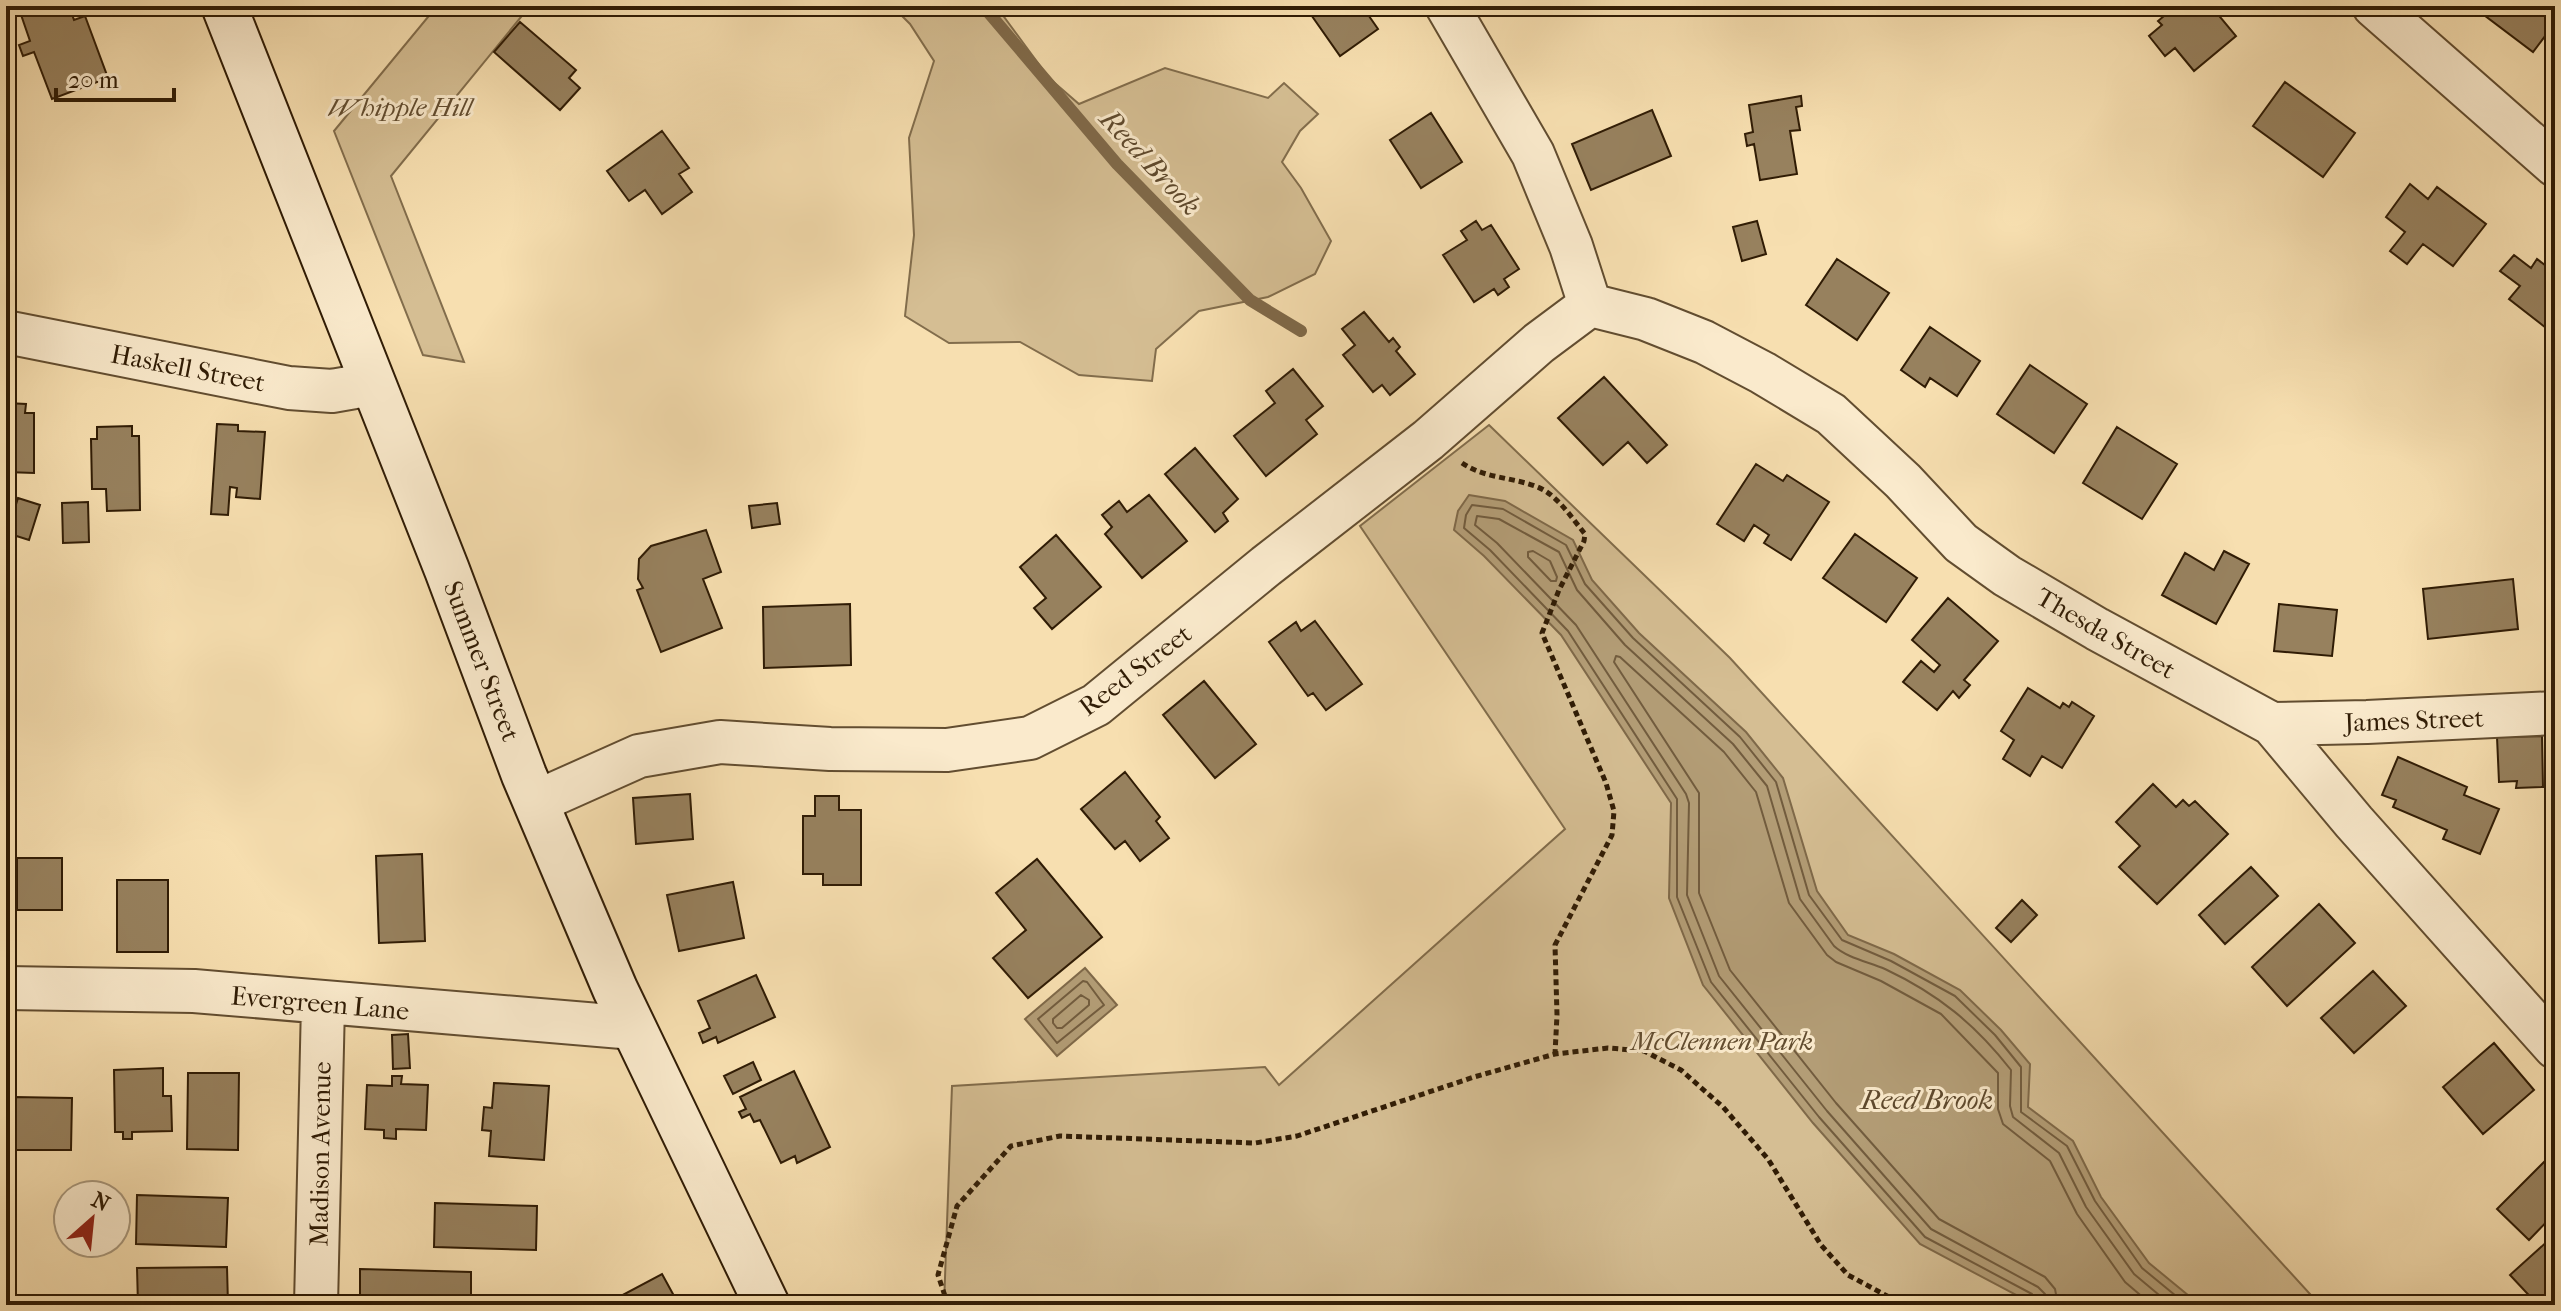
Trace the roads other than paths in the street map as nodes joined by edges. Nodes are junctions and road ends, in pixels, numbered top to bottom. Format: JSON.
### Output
{"nodes":[{"id":1,"x":224,"y":6,"type":"edge"},
{"id":2,"x":1447,"y":6,"type":"edge"},
{"id":3,"x":2374,"y":6,"type":"edge"},
{"id":4,"x":2555,"y":165,"type":"edge"},
{"id":5,"x":1590,"y":305,"type":"junction"},
{"id":6,"x":6,"y":332,"type":"edge"},
{"id":7,"x":372,"y":384,"type":"junction"},
{"id":8,"x":2555,"y":713,"type":"edge"},
{"id":9,"x":2272,"y":724,"type":"junction"},
{"id":10,"x":536,"y":802,"type":"junction"},
{"id":11,"x":6,"y":988,"type":"edge"},
{"id":12,"x":323,"y":1004,"type":"junction"},
{"id":13,"x":634,"y":1028,"type":"junction"},
{"id":14,"x":2555,"y":1047,"type":"edge"},
{"id":15,"x":316,"y":1305,"type":"edge"},
{"id":16,"x":767,"y":1305,"type":"edge"}],
"edges":[{"from":1,"to":7,"type":"main road","name":"Summer Street"},
{"from":2,"to":5,"type":"street"},
{"from":3,"to":4,"type":"street"},
{"from":5,"to":9,"type":"street","name":"Thesda Street"},
{"from":5,"to":10,"type":"street","name":"Reed Street"},
{"from":6,"to":7,"type":"street","name":"Haskell Street"},
{"from":7,"to":10,"type":"main road","name":"Summer Street"},
{"from":8,"to":9,"type":"street","name":"James Street"},
{"from":9,"to":14,"type":"street","name":"Thesda Street"},
{"from":10,"to":13,"type":"main road","name":"Summer Street"},
{"from":11,"to":12,"type":"street","name":"Evergreen Lane"},
{"from":12,"to":13,"type":"street","name":"Evergreen Lane"},
{"from":12,"to":15,"type":"street","name":"Madison Avenue"},
{"from":13,"to":16,"type":"main road","name":"Summer Street"}]}
